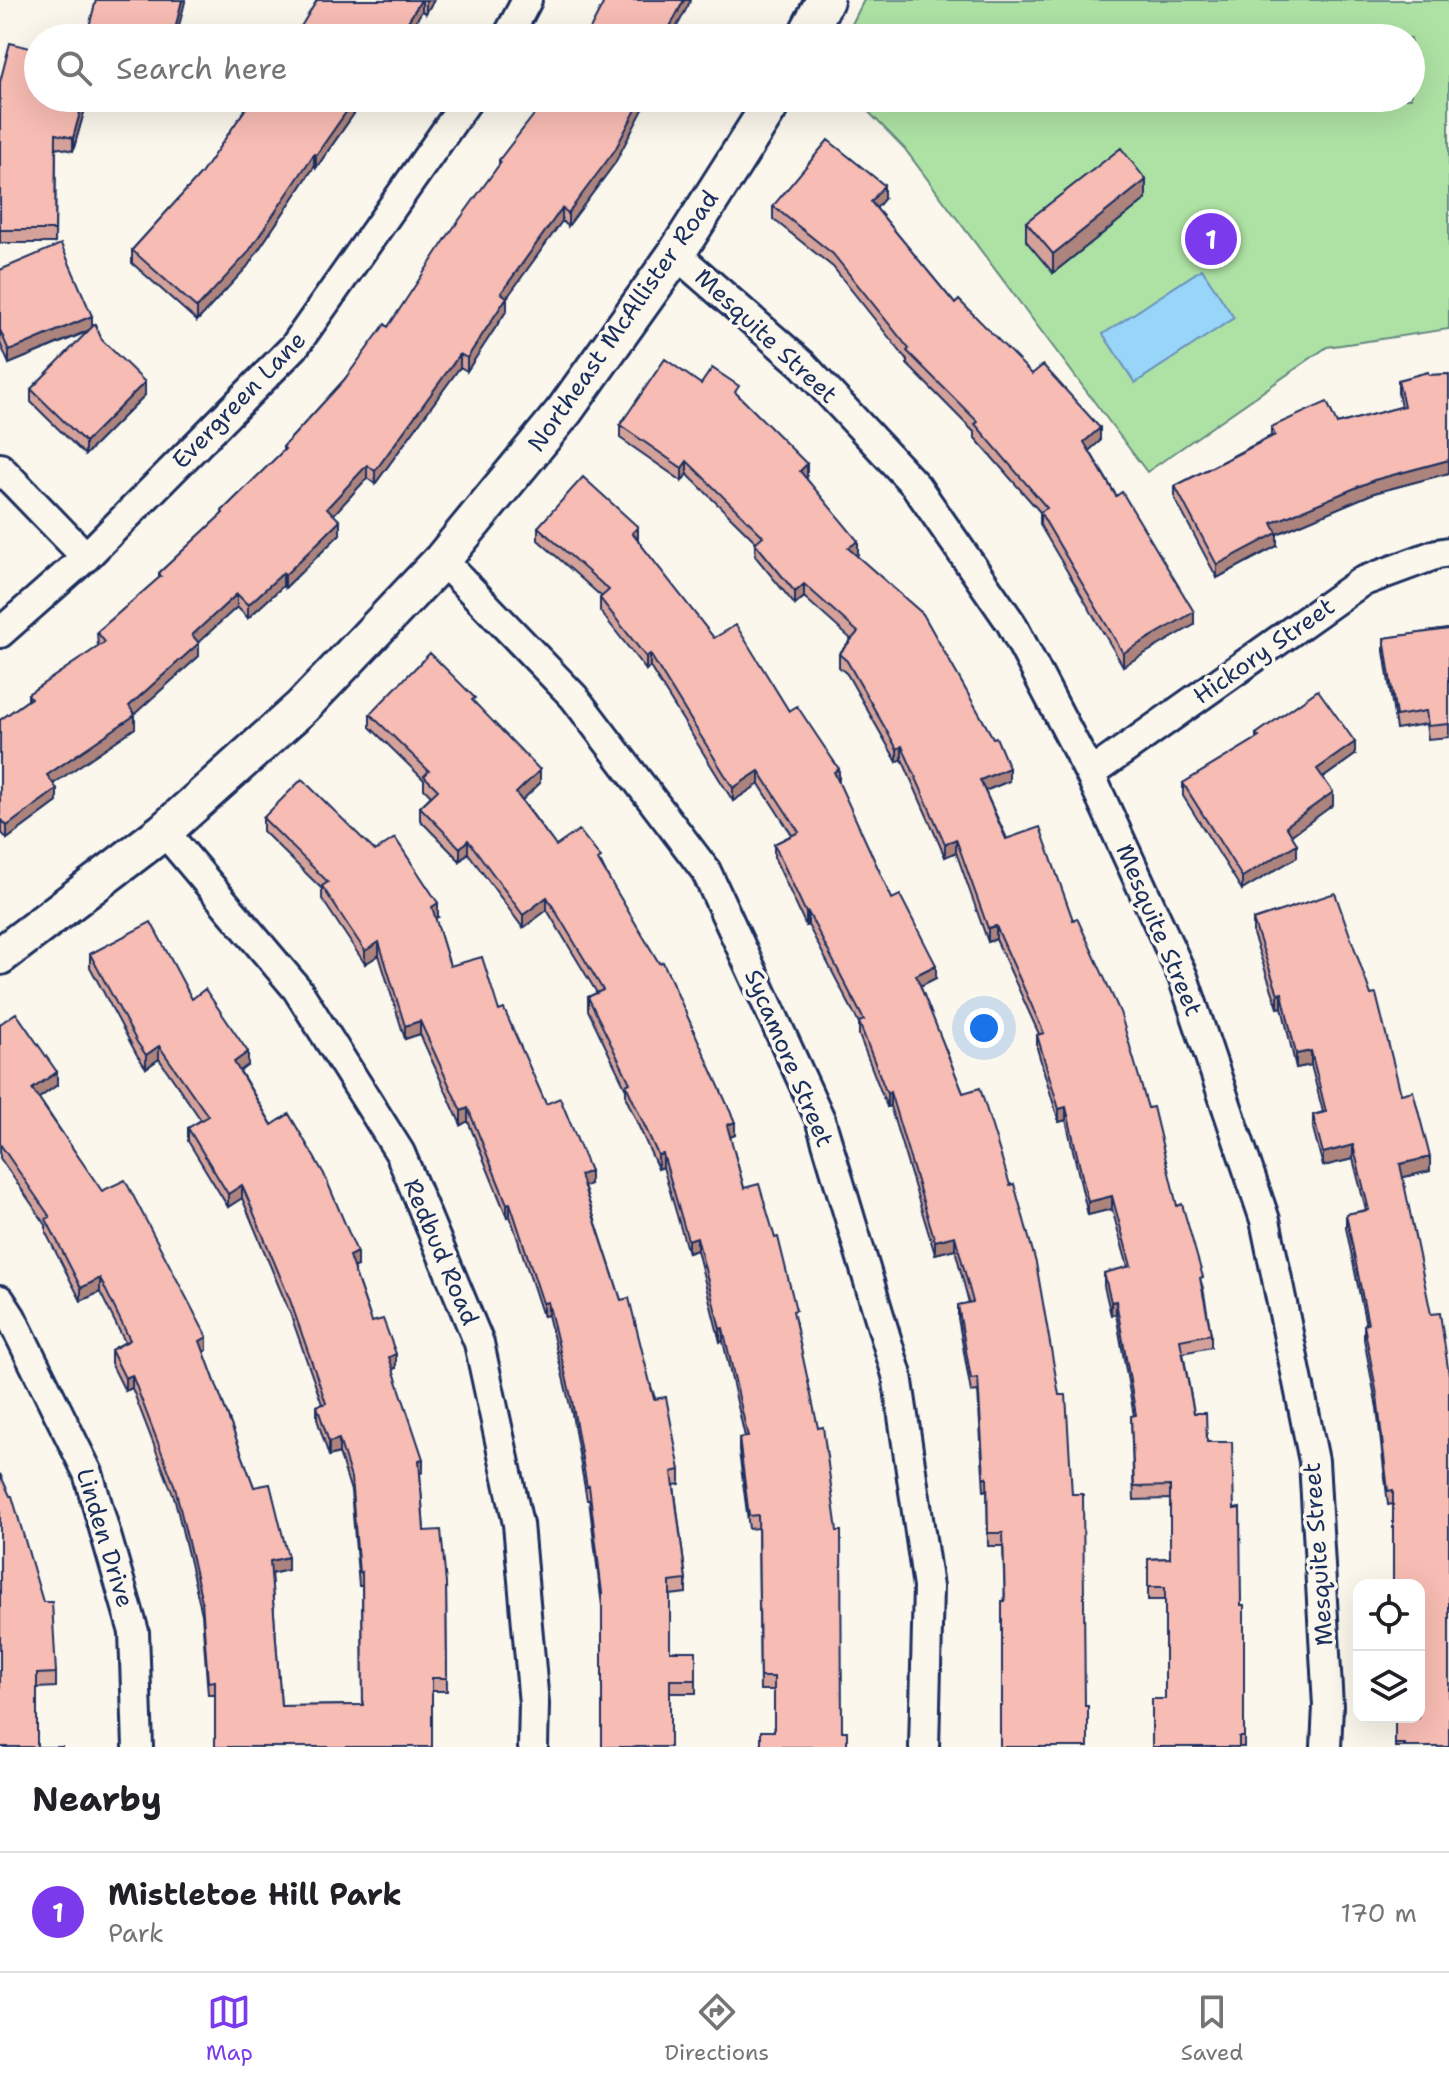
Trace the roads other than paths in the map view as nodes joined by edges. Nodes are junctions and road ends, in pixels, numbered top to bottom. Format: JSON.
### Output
{"nodes":[{"id":1,"x":527,"y":0,"type":"edge"},
{"id":2,"x":825,"y":0,"type":"edge"},
{"id":3,"x":514,"y":24,"type":"edge"},
{"id":4,"x":812,"y":24,"type":"edge"},
{"id":5,"x":459,"y":112,"type":"edge"},
{"id":6,"x":766,"y":112,"type":"edge"},
{"id":7,"x":676,"y":254,"type":"junction"},
{"id":8,"x":0,"y":468,"type":"edge"},
{"id":9,"x":1449,"y":552,"type":"edge"},
{"id":10,"x":86,"y":557,"type":"junction"},
{"id":11,"x":442,"y":560,"type":"junction"},
{"id":12,"x":0,"y":633,"type":"edge"},
{"id":13,"x":1090,"y":774,"type":"junction"},
{"id":14,"x":164,"y":831,"type":"junction"},
{"id":15,"x":0,"y":956,"type":"edge"},
{"id":16,"x":0,"y":1300,"type":"edge"},
{"id":17,"x":138,"y":1747,"type":"edge"},
{"id":18,"x":533,"y":1747,"type":"edge"},
{"id":19,"x":924,"y":1747,"type":"edge"},
{"id":20,"x":1326,"y":1747,"type":"edge"}],
"edges":[{"from":1,"to":3,"type":"street"},
{"from":2,"to":4,"type":"street"},
{"from":5,"to":10,"type":"street","name":"Evergreen Lane"},
{"from":6,"to":7,"type":"street","name":"Northeast McAllister Road"},
{"from":7,"to":11,"type":"street","name":"Northeast McAllister Road"},
{"from":7,"to":13,"type":"street","name":"Mesquite Street"},
{"from":8,"to":10,"type":"street"},
{"from":9,"to":13,"type":"street","name":"Hickory Street"},
{"from":10,"to":12,"type":"street","name":"Evergreen Lane"},
{"from":11,"to":14,"type":"street","name":"Northeast McAllister Road"},
{"from":11,"to":19,"type":"street","name":"Sycamore Street"},
{"from":13,"to":20,"type":"street","name":"Mesquite Street"},
{"from":14,"to":15,"type":"street","name":"Northeast McAllister Road"},
{"from":14,"to":18,"type":"street","name":"Redbud Road"},
{"from":16,"to":17,"type":"street","name":"Linden Drive"}]}
